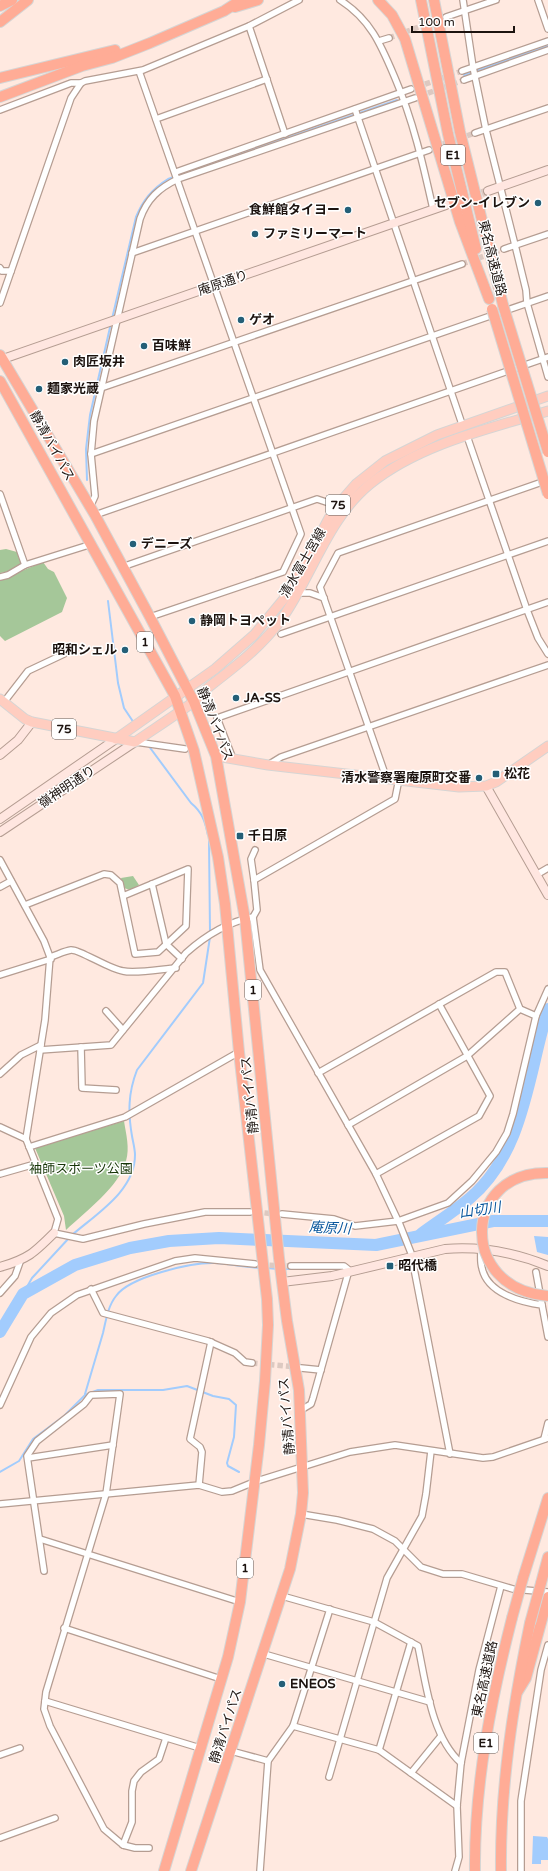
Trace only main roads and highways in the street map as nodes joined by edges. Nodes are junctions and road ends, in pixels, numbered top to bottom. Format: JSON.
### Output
{"nodes":[{"id":1,"x":12,"y":0,"type":"edge"},
{"id":2,"x":28,"y":0,"type":"edge"},
{"id":3,"x":241,"y":0,"type":"edge"},
{"id":4,"x":258,"y":0,"type":"edge"},
{"id":5,"x":378,"y":0,"type":"edge"},
{"id":6,"x":421,"y":0,"type":"edge"},
{"id":7,"x":434,"y":0,"type":"edge"},
{"id":8,"x":0,"y":6,"type":"edge"},
{"id":9,"x":224,"y":11,"type":"junction"},
{"id":10,"x":0,"y":22,"type":"edge"},
{"id":11,"x":150,"y":43,"type":"junction"},
{"id":12,"x":0,"y":78,"type":"edge"},
{"id":13,"x":0,"y":97,"type":"edge"},
{"id":14,"x":490,"y":304,"type":"junction"},
{"id":15,"x":1,"y":358,"type":"edge"},
{"id":16,"x":0,"y":381,"type":"edge"},
{"id":17,"x":548,"y":396,"type":"edge"},
{"id":18,"x":548,"y":411,"type":"edge"},
{"id":19,"x":548,"y":452,"type":"edge"},
{"id":20,"x":548,"y":494,"type":"edge"},
{"id":21,"x":188,"y":688,"type":"junction"},
{"id":22,"x":174,"y":696,"type":"junction"},
{"id":23,"x":2,"y":700,"type":"edge"},
{"id":24,"x":194,"y":702,"type":"junction"},
{"id":25,"x":180,"y":711,"type":"junction"},
{"id":26,"x":116,"y":739,"type":"junction"},
{"id":27,"x":548,"y":746,"type":"edge"},
{"id":28,"x":216,"y":756,"type":"junction"},
{"id":29,"x":548,"y":1173,"type":"edge"},
{"id":30,"x":548,"y":1296,"type":"edge"},
{"id":31,"x":548,"y":1491,"type":"edge"},
{"id":32,"x":548,"y":1498,"type":"edge"},
{"id":33,"x":540,"y":1520,"type":"junction"},
{"id":34,"x":548,"y":1557,"type":"edge"},
{"id":35,"x":548,"y":1597,"type":"edge"},
{"id":36,"x":535,"y":1624,"type":"junction"},
{"id":37,"x":164,"y":1871,"type":"edge"},
{"id":38,"x":191,"y":1871,"type":"edge"},
{"id":39,"x":475,"y":1871,"type":"edge"},
{"id":40,"x":501,"y":1871,"type":"edge"}],
"edges":[{"from":1,"to":8,"type":"highway"},
{"from":2,"to":10,"type":"highway"},
{"from":3,"to":9,"type":"highway"},
{"from":4,"to":9,"type":"highway"},
{"from":5,"to":14,"type":"highway"},
{"from":6,"to":14,"type":"highway","name":"東名高速道路","number":"E1"},
{"from":7,"to":19,"type":"highway","name":"東名高速道路","number":"E1","bridge":true},
{"from":9,"to":11,"type":"highway"},
{"from":11,"to":12,"type":"highway"},
{"from":11,"to":13,"type":"highway"},
{"from":14,"to":20,"type":"highway","name":"東名高速道路","number":"E1","bridge":true},
{"from":15,"to":21,"type":"highway","name":"静清バイパス","number":"1"},
{"from":16,"to":22,"type":"highway","name":"静清バイパス","number":"1"},
{"from":17,"to":21,"type":"main road","name":"清水富士宮線","number":"75"},
{"from":18,"to":24,"type":"main road","name":"清水富士宮線","number":"75"},
{"from":21,"to":22,"type":"main road","name":"清水富士宮線","number":"75"},
{"from":21,"to":24,"type":"highway","name":"静清バイパス","number":"1"},
{"from":22,"to":25,"type":"highway","name":"静清バイパス","number":"1"},
{"from":22,"to":26,"type":"main road","name":"清水富士宮線","number":"75"},
{"from":23,"to":26,"type":"main road","number":"75"},
{"from":24,"to":25,"type":"main road","name":"清水富士宮線","number":"75"},
{"from":24,"to":28,"type":"highway","name":"静清バイパス","number":"1"},
{"from":25,"to":26,"type":"main road","name":"清水富士宮線","number":"75"},
{"from":25,"to":37,"type":"highway","name":"静清バイパス","number":"1"},
{"from":27,"to":28,"type":"main road"},
{"from":28,"to":38,"type":"highway","name":"静清バイパス","number":"1"},
{"from":29,"to":30,"type":"highway","bridge":true},
{"from":31,"to":33,"type":"highway"},
{"from":32,"to":33,"type":"highway","name":"東名高速道路","number":"E1"},
{"from":33,"to":39,"type":"highway","name":"東名高速道路","number":"E1","bridge":true},
{"from":34,"to":36,"type":"highway","number":"E1","bridge":true},
{"from":35,"to":36,"type":"highway"},
{"from":36,"to":40,"type":"highway","number":"E1"}]}
